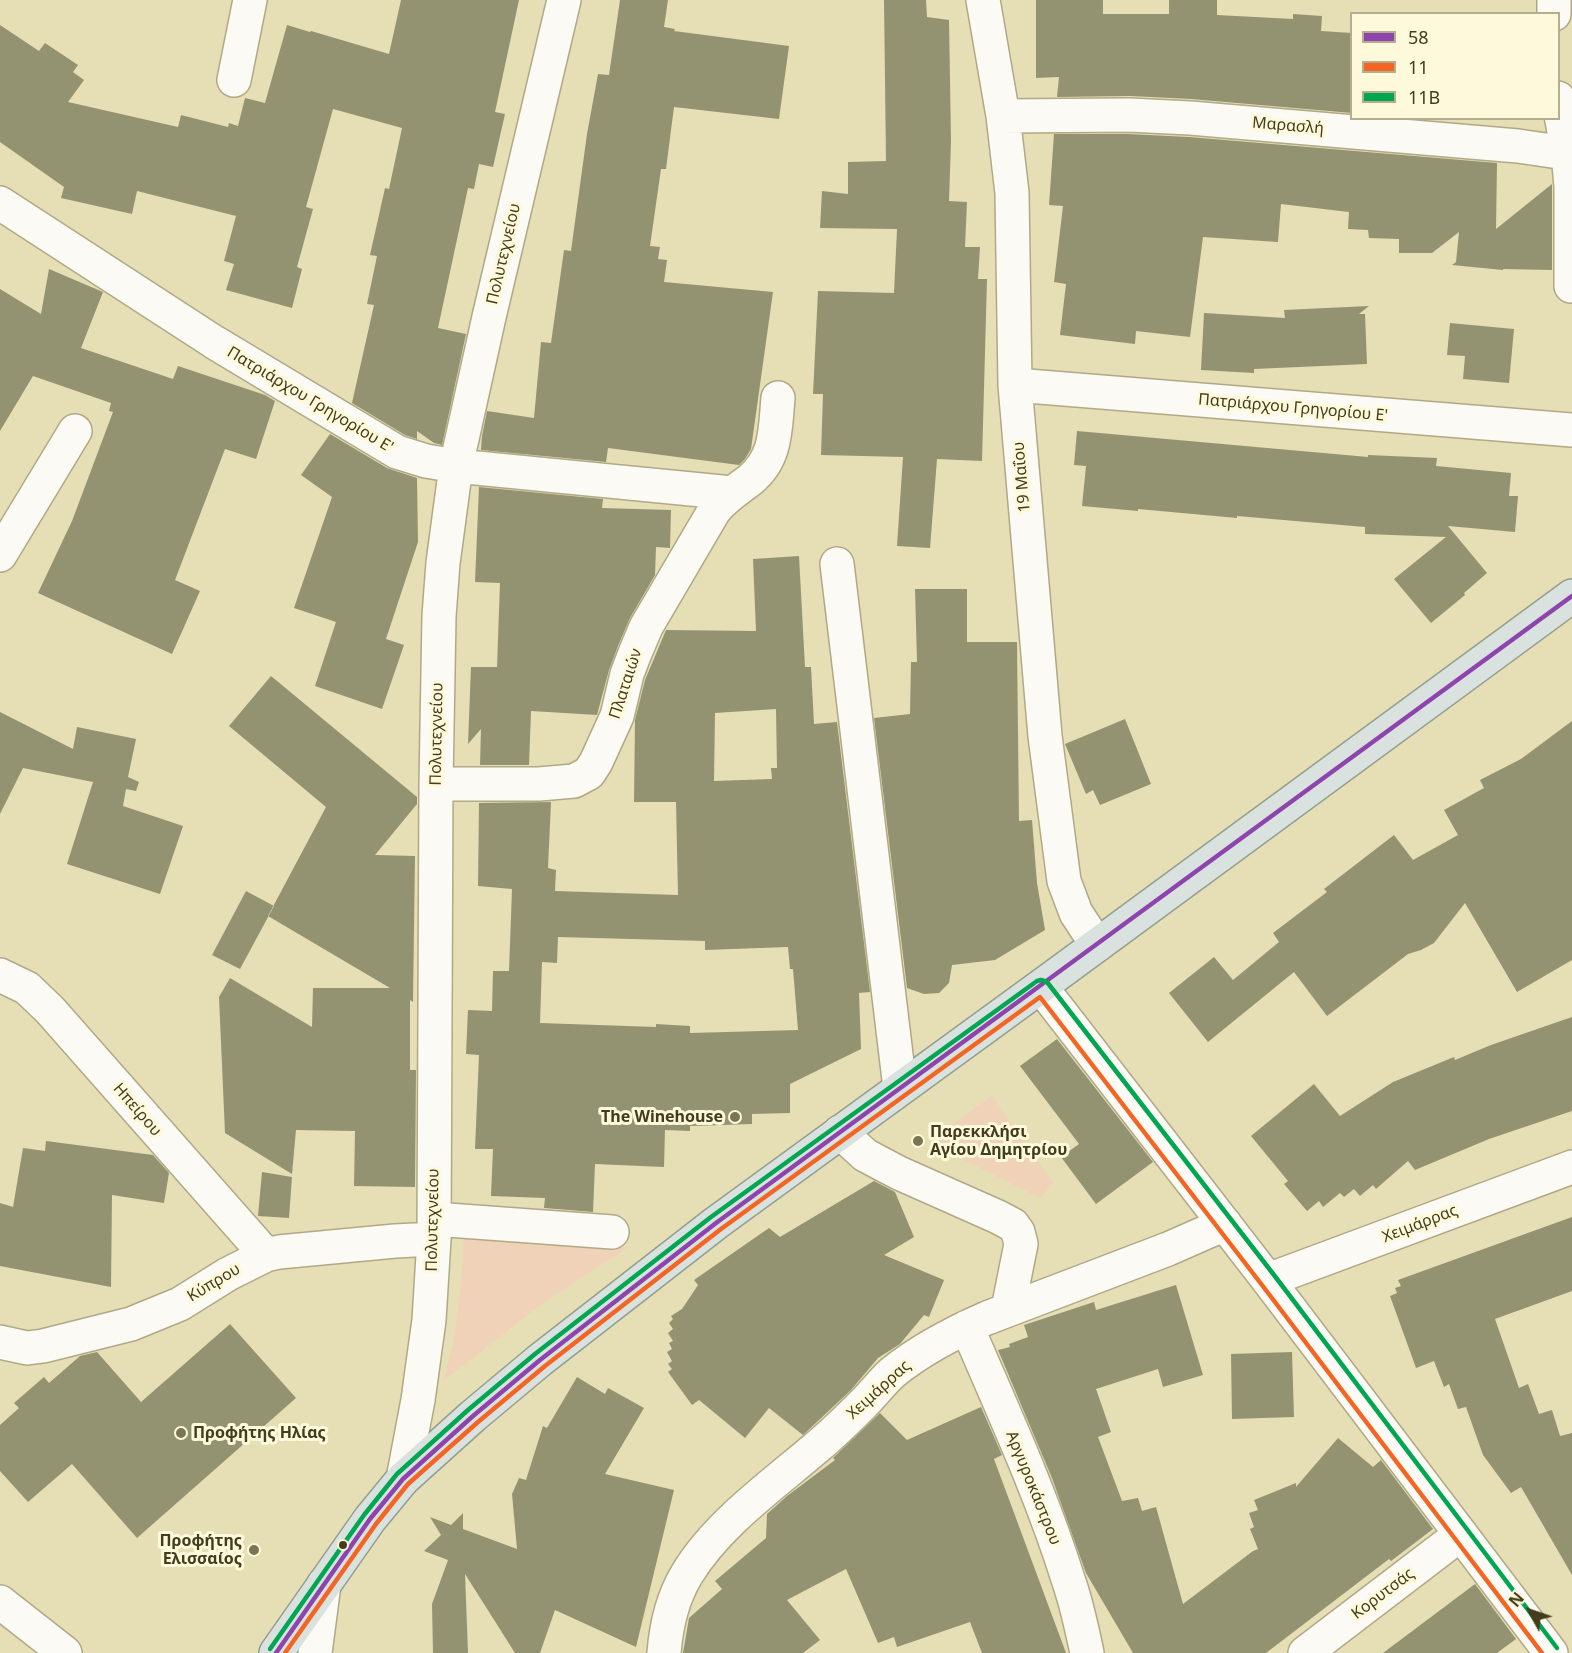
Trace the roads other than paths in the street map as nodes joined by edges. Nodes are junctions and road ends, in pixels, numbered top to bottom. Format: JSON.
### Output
{"nodes":[{"id":1,"x":250,"y":0,"type":"edge"},
{"id":2,"x":564,"y":0,"type":"edge"},
{"id":3,"x":983,"y":0,"type":"edge"},
{"id":4,"x":234,"y":80,"type":"dead end"},
{"id":5,"x":1560,"y":107,"type":"edge"},
{"id":6,"x":1003,"y":116,"type":"junction"},
{"id":7,"x":1570,"y":154,"type":"edge"},
{"id":8,"x":0,"y":203,"type":"edge"},
{"id":9,"x":1571,"y":286,"type":"edge"},
{"id":10,"x":1015,"y":385,"type":"junction"},
{"id":11,"x":778,"y":398,"type":"dead end"},
{"id":12,"x":1572,"y":430,"type":"edge"},
{"id":13,"x":75,"y":431,"type":"dead end"},
{"id":14,"x":456,"y":466,"type":"junction"},
{"id":15,"x":745,"y":483,"type":"junction"},
{"id":16,"x":0,"y":555,"type":"edge"},
{"id":17,"x":837,"y":564,"type":"dead end"},
{"id":18,"x":1572,"y":596,"type":"edge"},
{"id":19,"x":436,"y":784,"type":"junction"},
{"id":20,"x":1097,"y":945,"type":"junction"},
{"id":21,"x":0,"y":975,"type":"edge"},
{"id":22,"x":1041,"y":987,"type":"junction"},
{"id":23,"x":900,"y":1088,"type":"junction"},
{"id":24,"x":840,"y":1132,"type":"junction"},
{"id":25,"x":1572,"y":1167,"type":"edge"},
{"id":26,"x":1225,"y":1224,"type":"junction"},
{"id":27,"x":434,"y":1229,"type":"junction"},
{"id":28,"x":612,"y":1232,"type":"dead end"},
{"id":29,"x":266,"y":1255,"type":"junction"},
{"id":30,"x":1268,"y":1280,"type":"junction"},
{"id":31,"x":1008,"y":1309,"type":"junction"},
{"id":32,"x":967,"y":1327,"type":"junction"},
{"id":33,"x":0,"y":1342,"type":"edge"},
{"id":34,"x":403,"y":1479,"type":"junction"},
{"id":35,"x":1461,"y":1534,"type":"junction"},
{"id":36,"x":324,"y":1584,"type":"junction"},
{"id":37,"x":0,"y":1602,"type":"edge"},
{"id":38,"x":65,"y":1653,"type":"edge"},
{"id":39,"x":276,"y":1653,"type":"edge"},
{"id":40,"x":315,"y":1653,"type":"edge"},
{"id":41,"x":664,"y":1653,"type":"edge"},
{"id":42,"x":1087,"y":1653,"type":"edge"},
{"id":43,"x":1305,"y":1653,"type":"edge"},
{"id":44,"x":1551,"y":1653,"type":"edge"}],
"edges":[{"from":1,"to":4,"type":"street"},
{"from":2,"to":14,"type":"street","name":"Πολυτεχνείου"},
{"from":3,"to":6,"type":"street","name":"19 Μαΐου"},
{"from":5,"to":7,"type":"street"},
{"from":6,"to":7,"type":"street","name":"Μαρασλή"},
{"from":6,"to":10,"type":"street","name":"19 Μαΐου"},
{"from":7,"to":9,"type":"street"},
{"from":8,"to":14,"type":"street","name":"Πατριάρχου Γρηγορίου Ε'"},
{"from":10,"to":12,"type":"street","name":"Πατριάρχου Γρηγορίου Ε'"},
{"from":10,"to":20,"type":"street","name":"19 Μαΐου"},
{"from":11,"to":15,"type":"street"},
{"from":13,"to":16,"type":"street"},
{"from":14,"to":15,"type":"street","name":"Πατριάρχου Γρηγορίου Ε'"},
{"from":14,"to":19,"type":"street","name":"Πολυτεχνείου"},
{"from":15,"to":19,"type":"street","name":"Πλαταιών"},
{"from":17,"to":23,"type":"street"},
{"from":18,"to":20,"type":"main road"},
{"from":19,"to":27,"type":"street","name":"Πολυτεχνείου"},
{"from":20,"to":22,"type":"main road"},
{"from":21,"to":29,"type":"street","name":"Ηπείρου"},
{"from":22,"to":23,"type":"main road"},
{"from":22,"to":26,"type":"street"},
{"from":23,"to":24,"type":"main road"},
{"from":24,"to":31,"type":"street"},
{"from":24,"to":34,"type":"main road"},
{"from":25,"to":30,"type":"street","name":"Χειμάρρας"},
{"from":26,"to":30,"type":"street"},
{"from":26,"to":31,"type":"street","name":"Χειμάρρας"},
{"from":27,"to":28,"type":"street","name":"Κύπρου"},
{"from":27,"to":29,"type":"street","name":"Κύπρου"},
{"from":27,"to":34,"type":"street","name":"Πολυτεχνείου"},
{"from":29,"to":33,"type":"street","name":"Κύπρου"},
{"from":30,"to":35,"type":"street"},
{"from":31,"to":32,"type":"street","name":"Χειμάρρας"},
{"from":32,"to":41,"type":"street","name":"Χειμάρρας"},
{"from":32,"to":42,"type":"street","name":"Αργυροκάστρου"},
{"from":34,"to":36,"type":"main road"},
{"from":35,"to":43,"type":"street","name":"Κορυτσάς"},
{"from":35,"to":44,"type":"street"},
{"from":36,"to":39,"type":"main road"},
{"from":36,"to":40,"type":"street"},
{"from":37,"to":38,"type":"street"}]}
